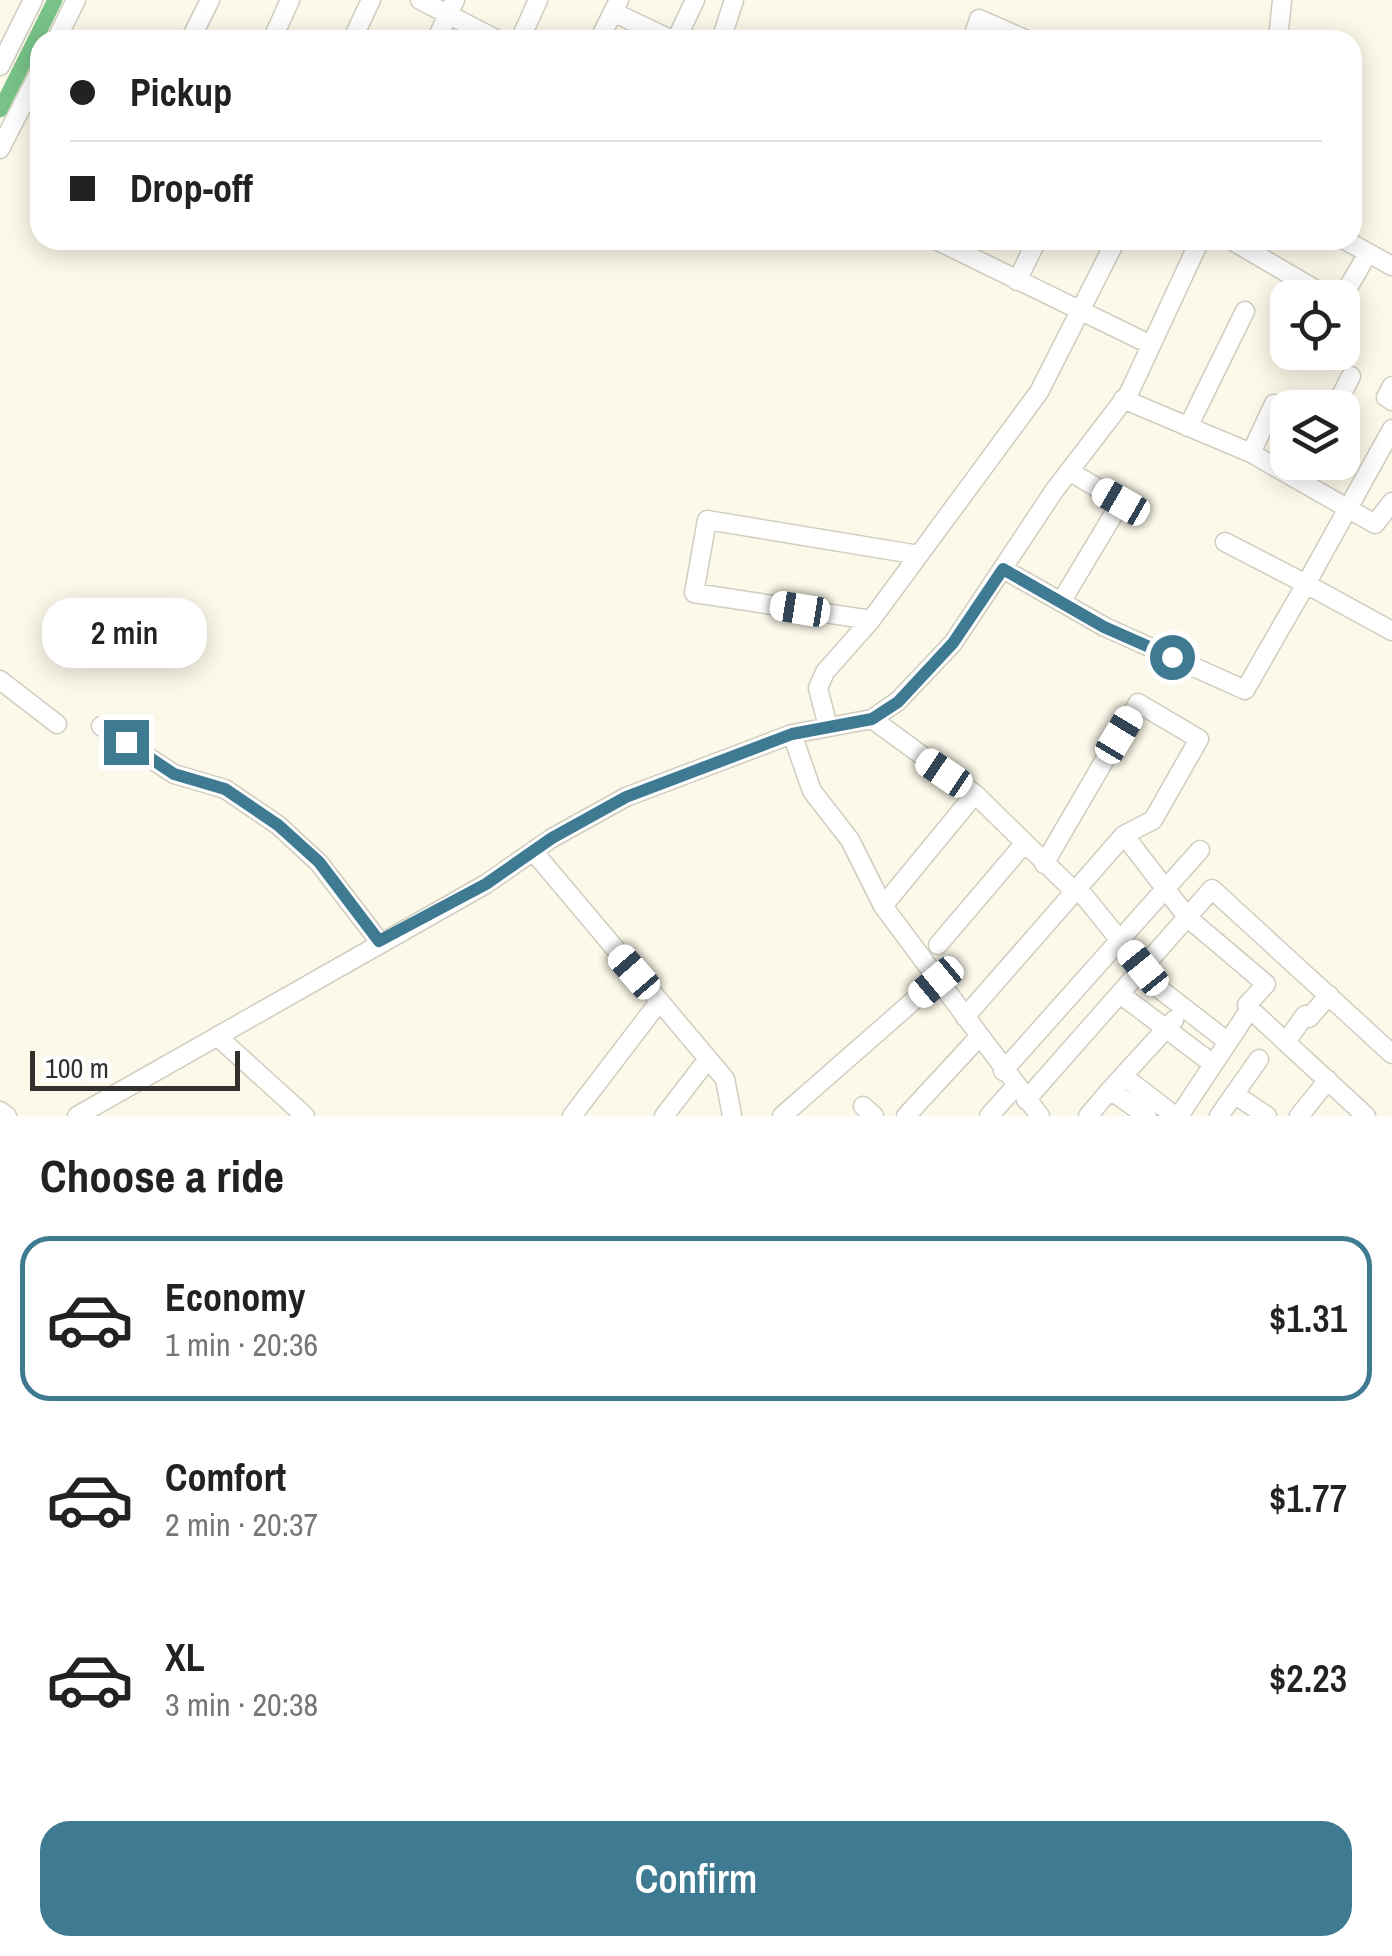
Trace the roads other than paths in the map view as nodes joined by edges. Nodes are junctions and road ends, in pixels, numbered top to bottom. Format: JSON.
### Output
{"nodes":[{"id":1,"x":33,"y":0,"type":"edge"},
{"id":2,"x":210,"y":0,"type":"edge"},
{"id":3,"x":290,"y":0,"type":"edge"},
{"id":4,"x":371,"y":0,"type":"edge"},
{"id":5,"x":420,"y":0,"type":"edge"},
{"id":6,"x":538,"y":0,"type":"edge"},
{"id":7,"x":695,"y":0,"type":"edge"},
{"id":8,"x":734,"y":0,"type":"edge"},
{"id":9,"x":1282,"y":0,"type":"edge"},
{"id":10,"x":66,"y":4,"type":"edge"},
{"id":11,"x":616,"y":6,"type":"edge"},
{"id":12,"x":452,"y":7,"type":"edge"},
{"id":13,"x":59,"y":30,"type":"edge"},
{"id":14,"x":195,"y":30,"type":"edge"},
{"id":15,"x":276,"y":30,"type":"edge"},
{"id":16,"x":357,"y":30,"type":"edge"},
{"id":17,"x":441,"y":30,"type":"edge"},
{"id":18,"x":484,"y":30,"type":"edge"},
{"id":19,"x":524,"y":30,"type":"edge"},
{"id":20,"x":605,"y":30,"type":"edge"},
{"id":21,"x":657,"y":30,"type":"edge"},
{"id":22,"x":679,"y":30,"type":"edge"},
{"id":23,"x":724,"y":30,"type":"edge"},
{"id":24,"x":975,"y":30,"type":"edge"},
{"id":25,"x":1005,"y":30,"type":"edge"},
{"id":26,"x":1279,"y":30,"type":"edge"},
{"id":27,"x":0,"y":66,"type":"edge"},
{"id":28,"x":30,"y":91,"type":"edge"},
{"id":29,"x":0,"y":150,"type":"edge"},
{"id":30,"x":963,"y":250,"type":"edge"},
{"id":31,"x":1032,"y":250,"type":"edge"},
{"id":32,"x":1111,"y":250,"type":"edge"},
{"id":33,"x":1195,"y":250,"type":"edge"},
{"id":34,"x":1248,"y":250,"type":"edge"},
{"id":35,"x":1362,"y":250,"type":"edge"},
{"id":36,"x":1368,"y":253,"type":"junction"},
{"id":37,"x":1392,"y":266,"type":"edge"},
{"id":38,"x":1299,"y":280,"type":"edge"},
{"id":39,"x":1352,"y":280,"type":"edge"},
{"id":40,"x":1017,"y":281,"type":"junction"},
{"id":41,"x":1245,"y":311,"type":"dead end"},
{"id":42,"x":1082,"y":312,"type":"junction"},
{"id":43,"x":1151,"y":345,"type":"junction"},
{"id":44,"x":1351,"y":376,"type":"dead end"},
{"id":45,"x":1392,"y":386,"type":"edge"},
{"id":46,"x":1344,"y":390,"type":"edge"},
{"id":47,"x":1123,"y":400,"type":"junction"},
{"id":48,"x":1392,"y":401,"type":"edge"},
{"id":49,"x":1270,"y":413,"type":"edge"},
{"id":50,"x":1188,"y":426,"type":"junction"},
{"id":51,"x":1392,"y":429,"type":"edge"},
{"id":52,"x":1251,"y":453,"type":"junction"},
{"id":53,"x":1270,"y":460,"type":"edge"},
{"id":54,"x":1069,"y":471,"type":"junction"},
{"id":55,"x":1312,"y":480,"type":"edge"},
{"id":56,"x":1392,"y":502,"type":"edge"},
{"id":57,"x":1346,"y":508,"type":"junction"},
{"id":58,"x":1226,"y":542,"type":"dead end"},
{"id":59,"x":918,"y":555,"type":"junction"},
{"id":60,"x":1003,"y":569,"type":"junction"},
{"id":61,"x":1306,"y":584,"type":"junction"},
{"id":62,"x":1060,"y":602,"type":"junction"},
{"id":63,"x":871,"y":620,"type":"junction"},
{"id":64,"x":1392,"y":631,"type":"edge"},
{"id":65,"x":0,"y":680,"type":"edge"},
{"id":66,"x":872,"y":719,"type":"junction"},
{"id":67,"x":57,"y":724,"type":"dead end"},
{"id":68,"x":101,"y":726,"type":"dead end"},
{"id":69,"x":828,"y":727,"type":"junction"},
{"id":70,"x":792,"y":734,"type":"junction"},
{"id":71,"x":974,"y":794,"type":"junction"},
{"id":72,"x":1124,"y":835,"type":"junction"},
{"id":73,"x":1023,"y":846,"type":"junction"},
{"id":74,"x":1200,"y":850,"type":"dead end"},
{"id":75,"x":532,"y":851,"type":"junction"},
{"id":76,"x":1044,"y":864,"type":"junction"},
{"id":77,"x":1076,"y":889,"type":"junction"},
{"id":78,"x":1165,"y":890,"type":"junction"},
{"id":79,"x":883,"y":906,"type":"junction"},
{"id":80,"x":1188,"y":918,"type":"junction"},
{"id":81,"x":379,"y":941,"type":"junction"},
{"id":82,"x":1120,"y":941,"type":"junction"},
{"id":83,"x":938,"y":946,"type":"dead end"},
{"id":84,"x":1141,"y":970,"type":"junction"},
{"id":85,"x":936,"y":982,"type":"junction"},
{"id":86,"x":1120,"y":994,"type":"junction"},
{"id":87,"x":1329,"y":994,"type":"junction"},
{"id":88,"x":659,"y":1002,"type":"junction"},
{"id":89,"x":1186,"y":1009,"type":"junction"},
{"id":90,"x":1250,"y":1009,"type":"junction"},
{"id":91,"x":964,"y":1017,"type":"junction"},
{"id":92,"x":1166,"y":1029,"type":"junction"},
{"id":93,"x":217,"y":1036,"type":"junction"},
{"id":94,"x":979,"y":1037,"type":"junction"},
{"id":95,"x":1228,"y":1042,"type":"junction"},
{"id":96,"x":1286,"y":1042,"type":"junction"},
{"id":97,"x":1392,"y":1054,"type":"edge"},
{"id":98,"x":708,"y":1059,"type":"junction"},
{"id":99,"x":1259,"y":1059,"type":"dead end"},
{"id":100,"x":1213,"y":1064,"type":"junction"},
{"id":101,"x":1003,"y":1071,"type":"junction"},
{"id":102,"x":1328,"y":1080,"type":"junction"},
{"id":103,"x":1116,"y":1083,"type":"junction"},
{"id":104,"x":1020,"y":1093,"type":"junction"},
{"id":105,"x":1234,"y":1094,"type":"junction"},
{"id":106,"x":0,"y":1112,"type":"edge"},
{"id":107,"x":7,"y":1116,"type":"edge"},
{"id":108,"x":77,"y":1116,"type":"edge"},
{"id":109,"x":305,"y":1116,"type":"edge"},
{"id":110,"x":572,"y":1116,"type":"edge"},
{"id":111,"x":664,"y":1116,"type":"edge"},
{"id":112,"x":732,"y":1116,"type":"edge"},
{"id":113,"x":782,"y":1116,"type":"edge"},
{"id":114,"x":906,"y":1116,"type":"edge"},
{"id":115,"x":989,"y":1116,"type":"edge"},
{"id":116,"x":1040,"y":1116,"type":"edge"},
{"id":117,"x":1088,"y":1116,"type":"edge"},
{"id":118,"x":1147,"y":1116,"type":"edge"},
{"id":119,"x":1177,"y":1116,"type":"edge"},
{"id":120,"x":1219,"y":1116,"type":"edge"},
{"id":121,"x":1268,"y":1116,"type":"edge"},
{"id":122,"x":1299,"y":1116,"type":"edge"},
{"id":123,"x":1366,"y":1116,"type":"edge"}],
"edges":[{"from":1,"to":27,"type":"street"},
{"from":2,"to":14,"type":"street"},
{"from":3,"to":15,"type":"street"},
{"from":4,"to":16,"type":"street"},
{"from":5,"to":12,"type":"street"},
{"from":6,"to":19,"type":"street"},
{"from":7,"to":22,"type":"street"},
{"from":8,"to":23,"type":"street"},
{"from":9,"to":26,"type":"street"},
{"from":10,"to":13,"type":"street"},
{"from":11,"to":20,"type":"street"},
{"from":11,"to":21,"type":"street"},
{"from":12,"to":17,"type":"street"},
{"from":12,"to":18,"type":"street"},
{"from":24,"to":25,"type":"street"},
{"from":28,"to":29,"type":"street"},
{"from":30,"to":40,"type":"street"},
{"from":31,"to":40,"type":"street"},
{"from":32,"to":42,"type":"street"},
{"from":33,"to":43,"type":"street"},
{"from":34,"to":38,"type":"street"},
{"from":35,"to":36,"type":"street"},
{"from":36,"to":37,"type":"street"},
{"from":36,"to":39,"type":"street"},
{"from":40,"to":42,"type":"street"},
{"from":41,"to":50,"type":"street"},
{"from":42,"to":43,"type":"street"},
{"from":42,"to":59,"type":"street"},
{"from":43,"to":47,"type":"street"},
{"from":44,"to":46,"type":"street"},
{"from":45,"to":48,"type":"street"},
{"from":47,"to":50,"type":"street"},
{"from":47,"to":54,"type":"street"},
{"from":49,"to":52,"type":"street"},
{"from":50,"to":52,"type":"street"},
{"from":51,"to":57,"type":"street"},
{"from":52,"to":53,"type":"street"},
{"from":54,"to":60,"type":"street"},
{"from":54,"to":62,"type":"street"},
{"from":55,"to":57,"type":"street"},
{"from":56,"to":57,"type":"street"},
{"from":57,"to":61,"type":"street"},
{"from":58,"to":61,"type":"street"},
{"from":59,"to":63,"type":"street"},
{"from":59,"to":63,"type":"street"},
{"from":60,"to":62,"type":"street"},
{"from":60,"to":66,"type":"street"},
{"from":61,"to":62,"type":"street"},
{"from":61,"to":64,"type":"street"},
{"from":63,"to":69,"type":"street"},
{"from":65,"to":67,"type":"street"},
{"from":66,"to":69,"type":"street"},
{"from":66,"to":71,"type":"street"},
{"from":68,"to":81,"type":"street"},
{"from":69,"to":70,"type":"street"},
{"from":70,"to":75,"type":"street"},
{"from":70,"to":79,"type":"street"},
{"from":71,"to":73,"type":"street"},
{"from":71,"to":79,"type":"street"},
{"from":72,"to":76,"type":"street"},
{"from":72,"to":77,"type":"street"},
{"from":72,"to":78,"type":"street"},
{"from":73,"to":76,"type":"street"},
{"from":73,"to":83,"type":"street"},
{"from":74,"to":78,"type":"street"},
{"from":75,"to":81,"type":"street"},
{"from":75,"to":88,"type":"street"},
{"from":76,"to":77,"type":"street"},
{"from":77,"to":82,"type":"street"},
{"from":77,"to":91,"type":"street"},
{"from":78,"to":80,"type":"street"},
{"from":78,"to":82,"type":"street"},
{"from":79,"to":85,"type":"street"},
{"from":80,"to":84,"type":"street"},
{"from":80,"to":87,"type":"street"},
{"from":80,"to":90,"type":"street"},
{"from":81,"to":93,"type":"street"},
{"from":82,"to":84,"type":"street"},
{"from":82,"to":101,"type":"street"},
{"from":84,"to":86,"type":"street"},
{"from":84,"to":89,"type":"street"},
{"from":85,"to":91,"type":"street"},
{"from":85,"to":113,"type":"street"},
{"from":86,"to":92,"type":"street"},
{"from":86,"to":104,"type":"street"},
{"from":87,"to":96,"type":"street"},
{"from":87,"to":97,"type":"street"},
{"from":88,"to":98,"type":"street"},
{"from":88,"to":110,"type":"street"},
{"from":89,"to":92,"type":"street"},
{"from":89,"to":95,"type":"street"},
{"from":90,"to":95,"type":"street"},
{"from":90,"to":96,"type":"street"},
{"from":91,"to":94,"type":"street"},
{"from":92,"to":100,"type":"street"},
{"from":92,"to":103,"type":"street"},
{"from":93,"to":108,"type":"street"},
{"from":93,"to":109,"type":"street"},
{"from":94,"to":101,"type":"street"},
{"from":94,"to":114,"type":"street"},
{"from":95,"to":100,"type":"street"},
{"from":96,"to":102,"type":"street"},
{"from":98,"to":111,"type":"street"},
{"from":98,"to":112,"type":"street"},
{"from":99,"to":105,"type":"street"},
{"from":100,"to":119,"type":"street"},
{"from":101,"to":104,"type":"street"},
{"from":102,"to":122,"type":"street"},
{"from":102,"to":123,"type":"street"},
{"from":103,"to":117,"type":"street"},
{"from":103,"to":118,"type":"street"},
{"from":103,"to":119,"type":"street"},
{"from":104,"to":115,"type":"street"},
{"from":104,"to":116,"type":"street"},
{"from":105,"to":120,"type":"street"},
{"from":105,"to":121,"type":"street"},
{"from":106,"to":107,"type":"street"}]}
